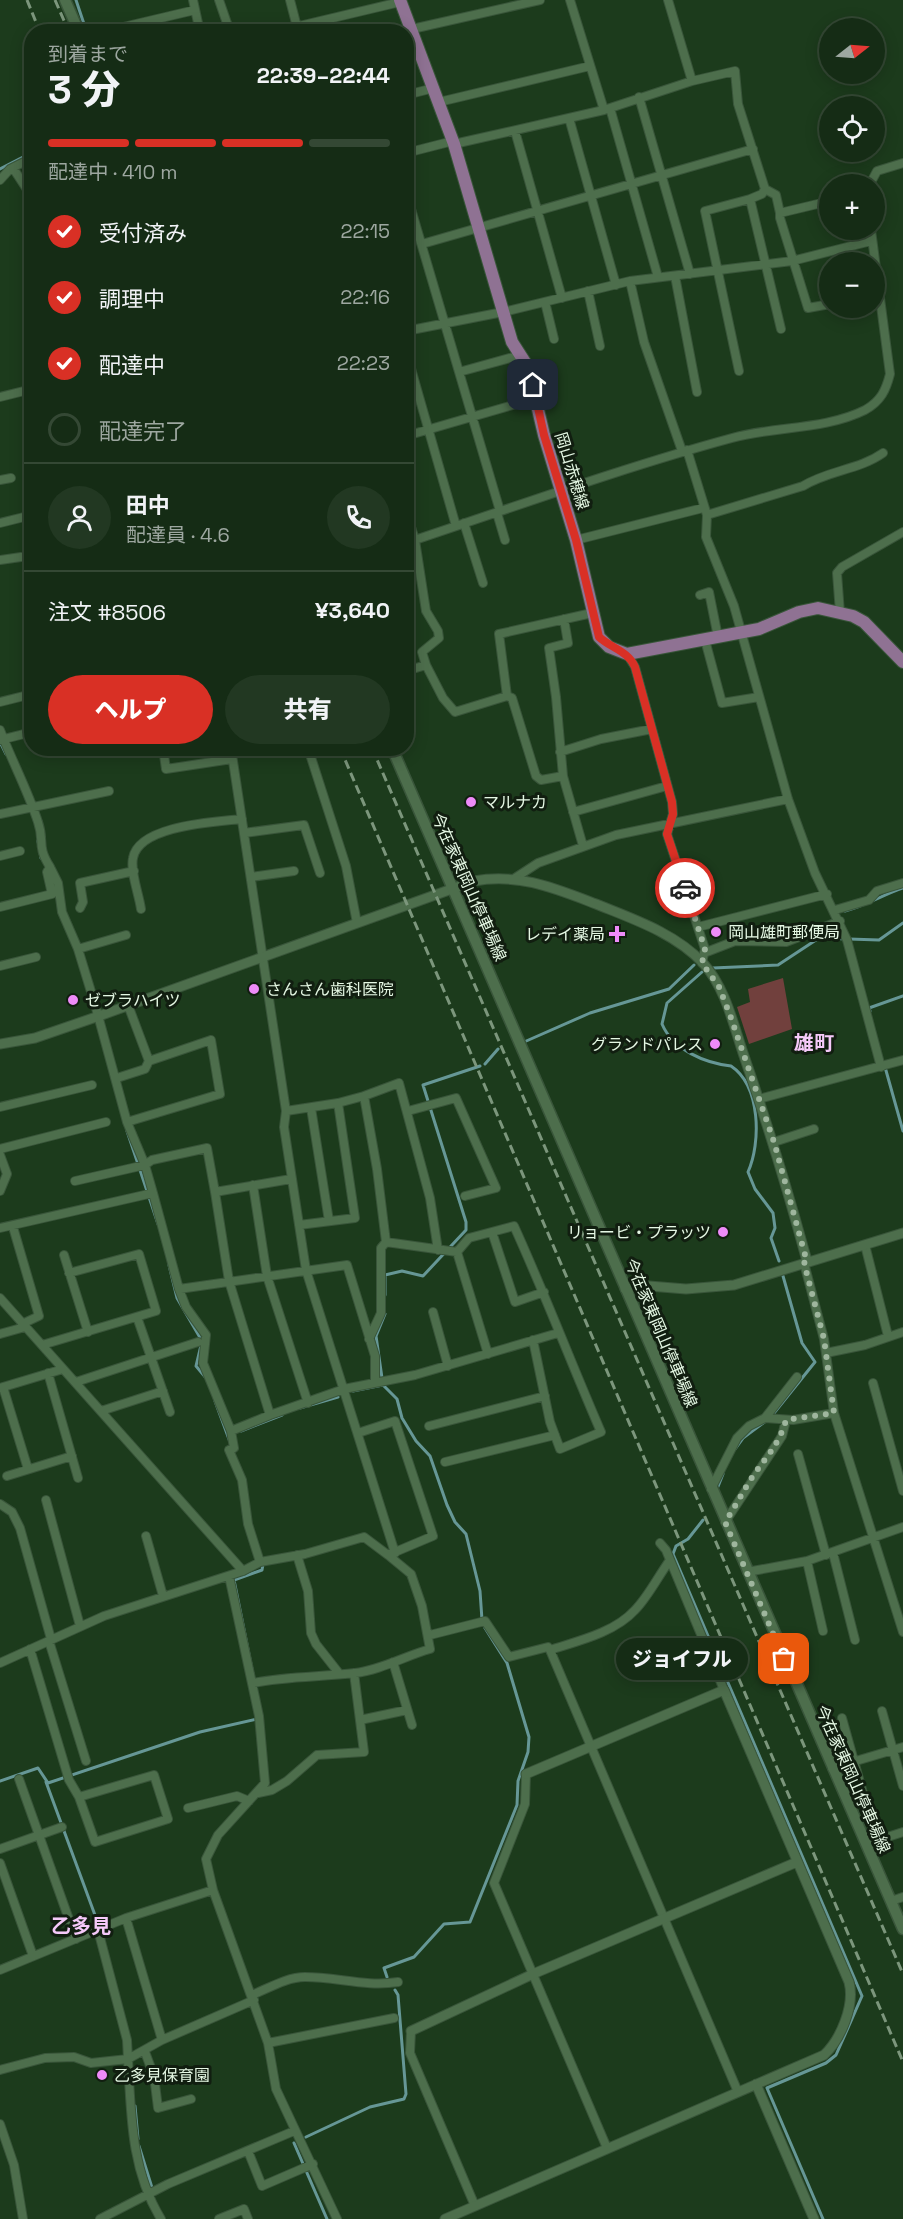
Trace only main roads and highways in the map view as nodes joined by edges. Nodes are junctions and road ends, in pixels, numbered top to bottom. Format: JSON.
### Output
{"nodes":[{"id":1,"x":65,"y":0,"type":"edge"},
{"id":2,"x":400,"y":1,"type":"edge"},
{"id":3,"x":76,"y":24,"type":"edge"},
{"id":4,"x":410,"y":24,"type":"edge"},
{"id":5,"x":414,"y":52,"type":"edge"},
{"id":6,"x":903,"y":662,"type":"edge"},
{"id":7,"x":395,"y":756,"type":"edge"},
{"id":8,"x":903,"y":1929,"type":"edge"}],
"edges":[{"from":1,"to":3,"type":"main road"},
{"from":2,"to":4,"type":"main road","name":"岡山赤穂線"},
{"from":5,"to":6,"type":"main road","name":"岡山赤穂線"},
{"from":7,"to":8,"type":"main road","name":"今在家東岡山停車場線"}]}
